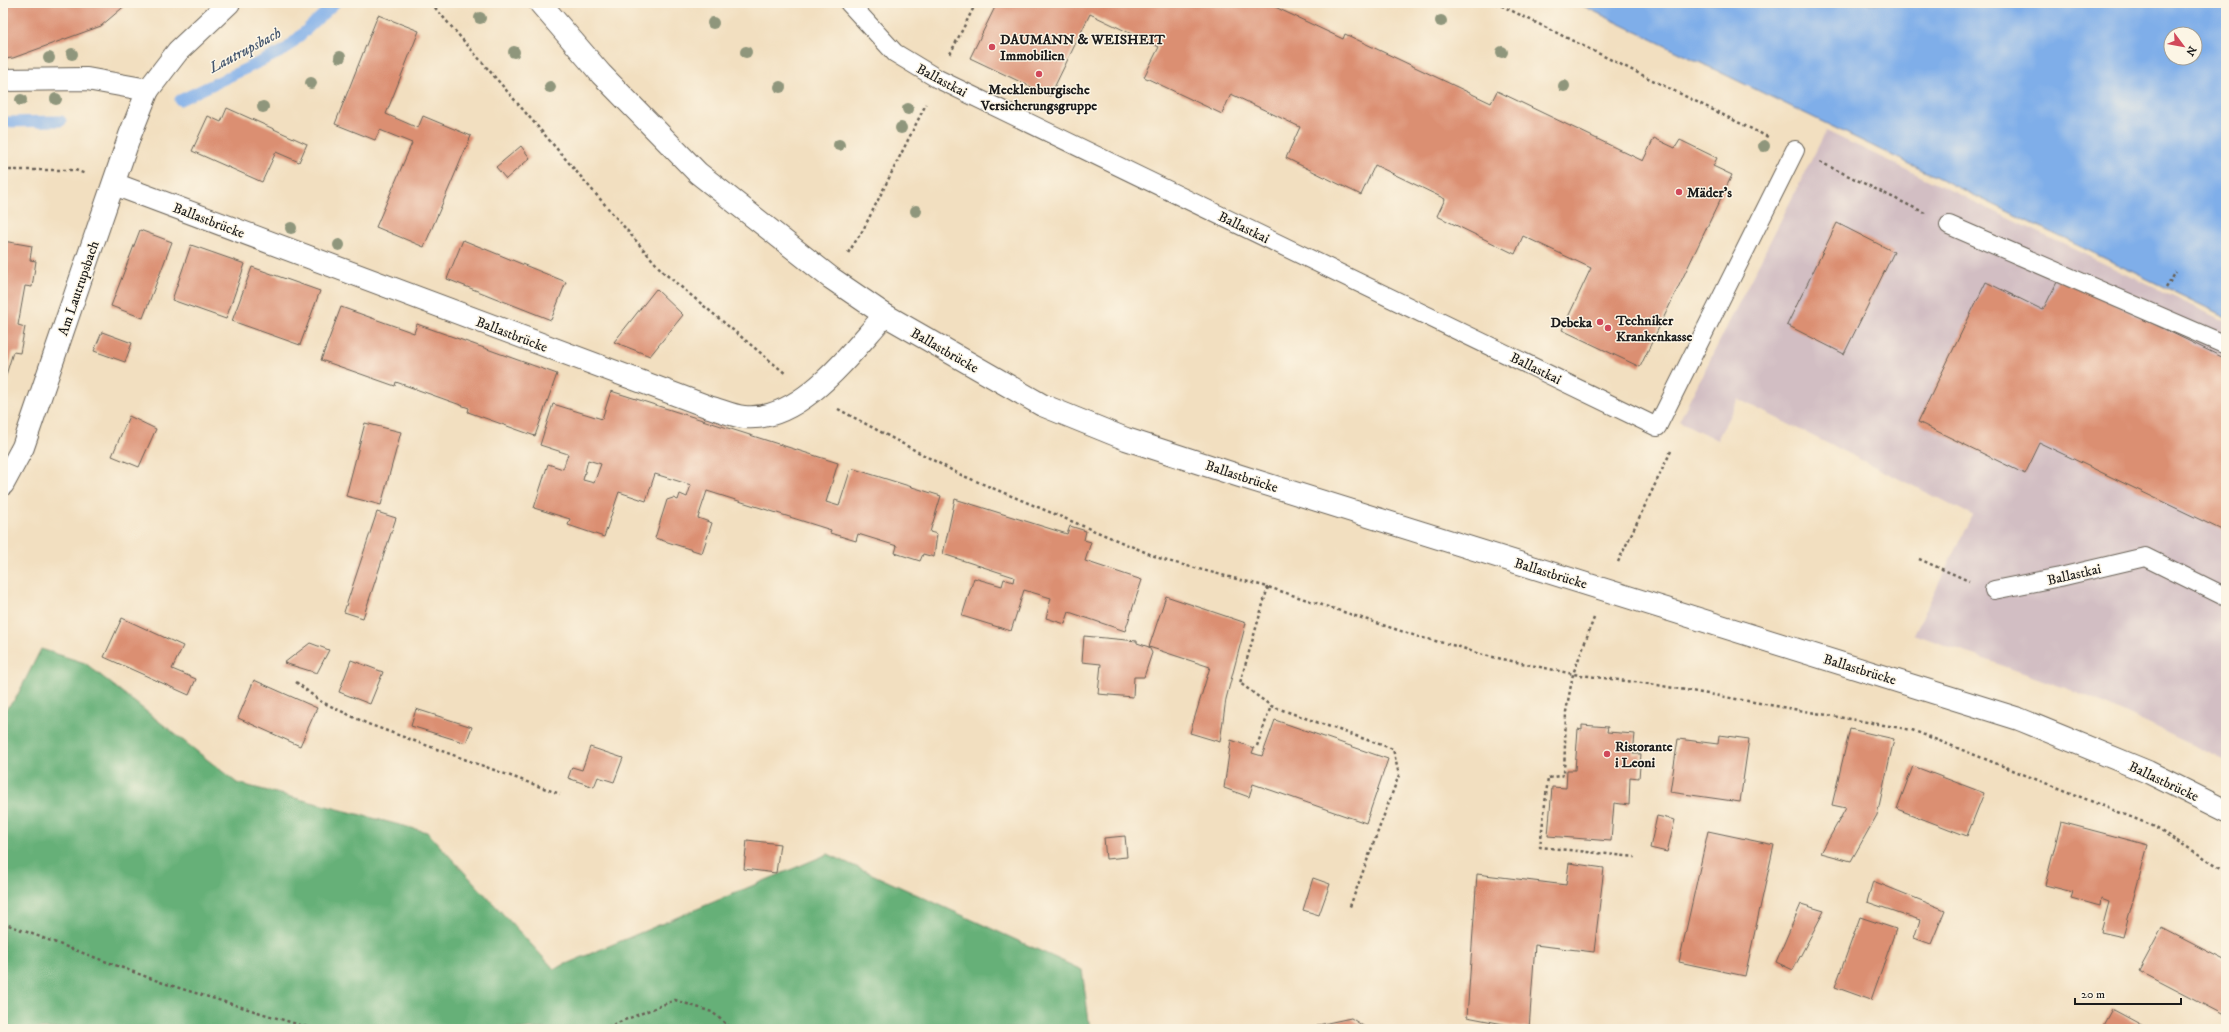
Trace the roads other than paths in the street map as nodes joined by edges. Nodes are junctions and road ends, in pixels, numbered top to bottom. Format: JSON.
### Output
{"nodes":[{"id":1,"x":229,"y":3,"type":"edge"},
{"id":2,"x":540,"y":3,"type":"edge"},
{"id":3,"x":849,"y":3,"type":"edge"},
{"id":4,"x":3,"y":80,"type":"edge"},
{"id":5,"x":148,"y":90,"type":"junction"},
{"id":6,"x":1795,"y":150,"type":"road end"},
{"id":7,"x":114,"y":184,"type":"junction"},
{"id":8,"x":1949,"y":225,"type":"road end"},
{"id":9,"x":885,"y":315,"type":"junction"},
{"id":10,"x":2226,"y":345,"type":"edge"},
{"id":11,"x":3,"y":484,"type":"edge"},
{"id":12,"x":1994,"y":590,"type":"road end"},
{"id":13,"x":2226,"y":597,"type":"edge"},
{"id":14,"x":2226,"y":811,"type":"edge"}],
"edges":[{"from":1,"to":5,"type":"street","name":"Am Lautrupsbach"},
{"from":2,"to":9,"type":"street","name":"Ballastbrücke"},
{"from":3,"to":6,"type":"lane","name":"Ballastkai"},
{"from":4,"to":5,"type":"street"},
{"from":5,"to":7,"type":"street","name":"Am Lautrupsbach"},
{"from":7,"to":9,"type":"street","name":"Ballastbrücke"},
{"from":7,"to":11,"type":"street","name":"Am Lautrupsbach"},
{"from":8,"to":10,"type":"lane"},
{"from":9,"to":14,"type":"street","name":"Ballastbrücke"},
{"from":12,"to":13,"type":"lane","name":"Ballastkai"}]}
